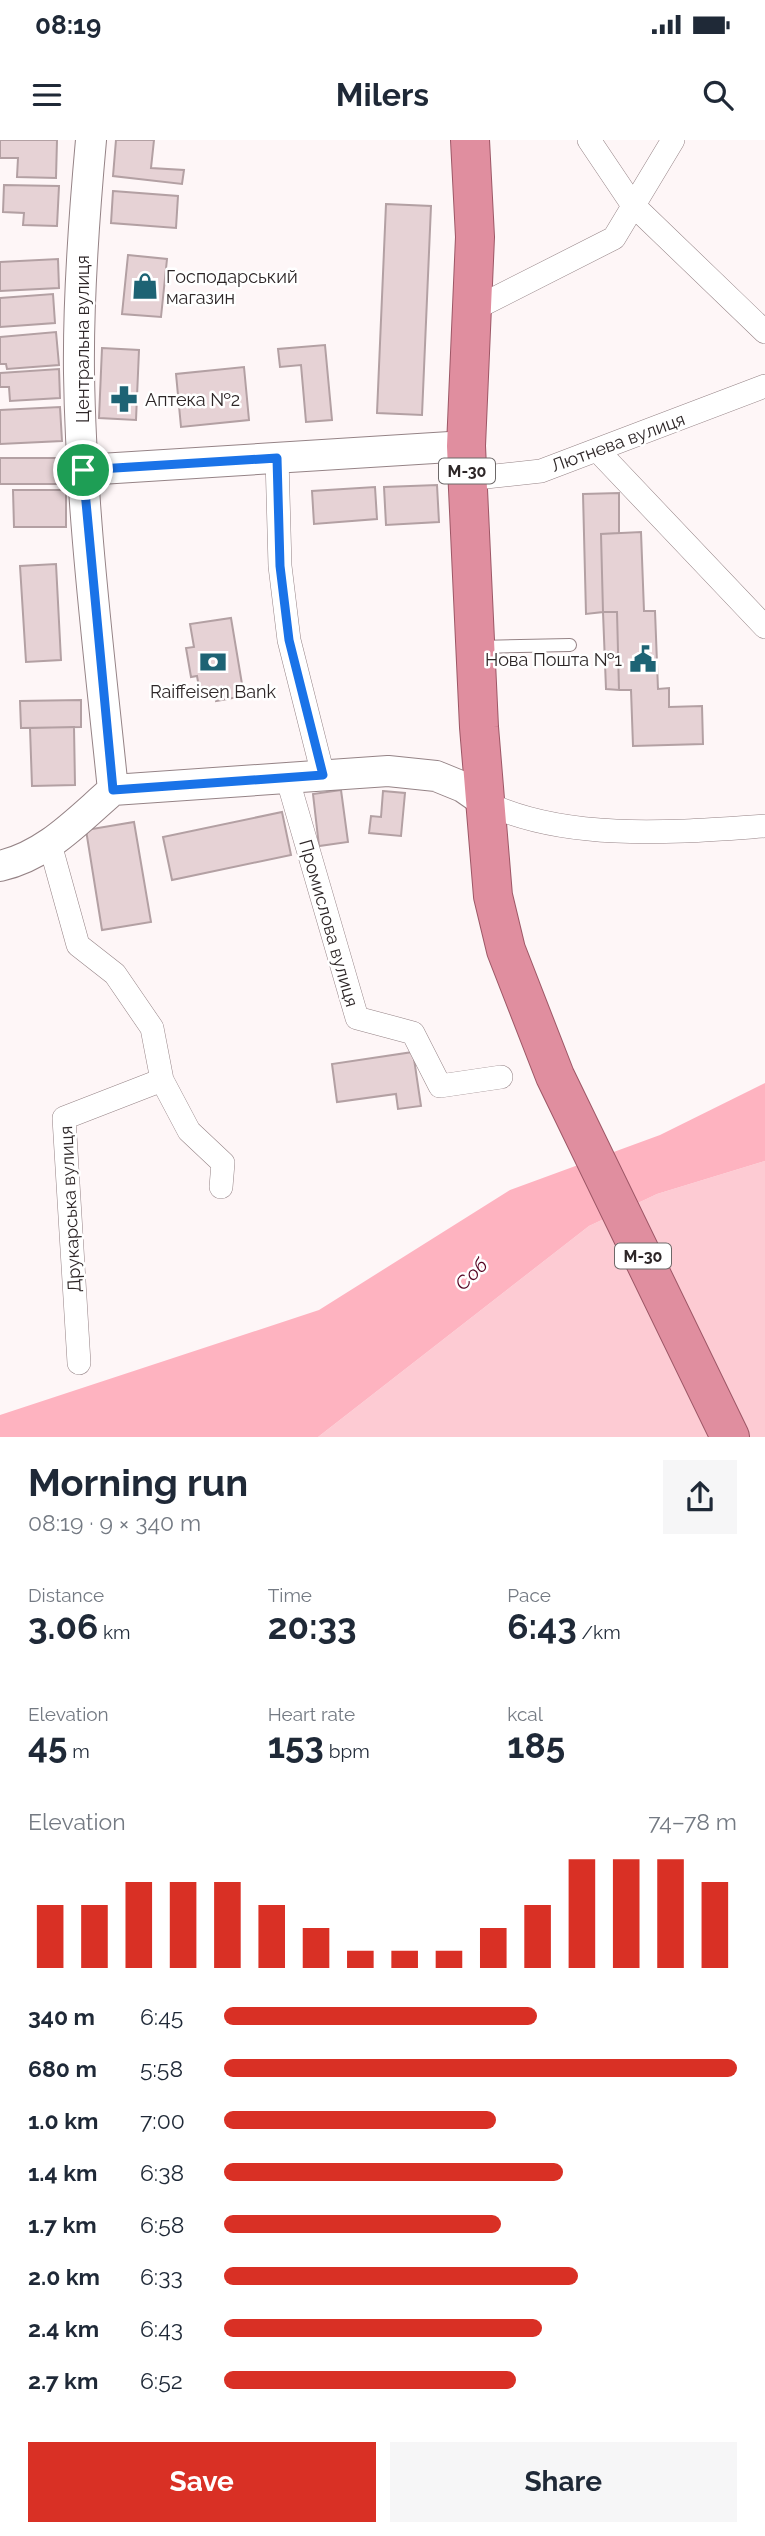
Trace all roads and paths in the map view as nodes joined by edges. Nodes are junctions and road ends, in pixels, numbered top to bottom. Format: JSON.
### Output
{"nodes":[{"id":1,"x":91,"y":140,"type":"edge"},
{"id":2,"x":470,"y":140,"type":"edge"},
{"id":3,"x":589,"y":140,"type":"edge"},
{"id":4,"x":673,"y":140,"type":"edge"},
{"id":5,"x":632,"y":204,"type":"junction"},
{"id":6,"x":472,"y":310,"type":"junction"},
{"id":7,"x":765,"y":332,"type":"edge"},
{"id":8,"x":765,"y":386,"type":"edge"},
{"id":9,"x":598,"y":451,"type":"junction"},
{"id":10,"x":277,"y":458,"type":"junction"},
{"id":11,"x":466,"y":463,"type":"junction"},
{"id":12,"x":83,"y":470,"type":"junction"},
{"id":13,"x":765,"y":627,"type":"edge"},
{"id":14,"x":570,"y":645,"type":"dead end"},
{"id":15,"x":475,"y":648,"type":"junction"},
{"id":16,"x":323,"y":775,"type":"junction"},
{"id":17,"x":287,"y":777,"type":"junction"},
{"id":18,"x":113,"y":790,"type":"junction"},
{"id":19,"x":486,"y":803,"type":"junction"},
{"id":20,"x":765,"y":826,"type":"edge"},
{"id":21,"x":50,"y":844,"type":"junction"},
{"id":22,"x":0,"y":866,"type":"edge"},
{"id":23,"x":501,"y":1077,"type":"dead end"},
{"id":24,"x":162,"y":1080,"type":"junction"},
{"id":25,"x":221,"y":1187,"type":"dead end"},
{"id":26,"x":79,"y":1363,"type":"dead end"},
{"id":27,"x":730,"y":1437,"type":"edge"}],
"edges":[{"from":1,"to":12,"type":"street","name":"Центральна вулиця"},
{"from":2,"to":6,"type":"highway","number":"М-30"},
{"from":3,"to":5,"type":"street"},
{"from":4,"to":5,"type":"street"},
{"from":5,"to":6,"type":"street"},
{"from":5,"to":7,"type":"street"},
{"from":6,"to":11,"type":"highway","number":"М-30"},
{"from":8,"to":9,"type":"street","name":"Лютнева вулиця"},
{"from":9,"to":11,"type":"street","name":"Лютнева вулиця"},
{"from":9,"to":13,"type":"street"},
{"from":10,"to":11,"type":"street"},
{"from":10,"to":12,"type":"street"},
{"from":10,"to":16,"type":"street"},
{"from":11,"to":15,"type":"highway","number":"М-30"},
{"from":12,"to":18,"type":"street","name":"Центральна вулиця"},
{"from":14,"to":15,"type":"lane"},
{"from":15,"to":19,"type":"highway","number":"М-30"},
{"from":16,"to":17,"type":"street"},
{"from":16,"to":19,"type":"street"},
{"from":17,"to":18,"type":"street"},
{"from":17,"to":23,"type":"street","name":"Промислова вулиця"},
{"from":18,"to":21,"type":"street"},
{"from":19,"to":20,"type":"street"},
{"from":19,"to":27,"type":"highway","number":"М-30"},
{"from":21,"to":22,"type":"street"},
{"from":21,"to":24,"type":"street"},
{"from":24,"to":25,"type":"street"},
{"from":24,"to":26,"type":"street","name":"Друкарська вулиця"}]}
